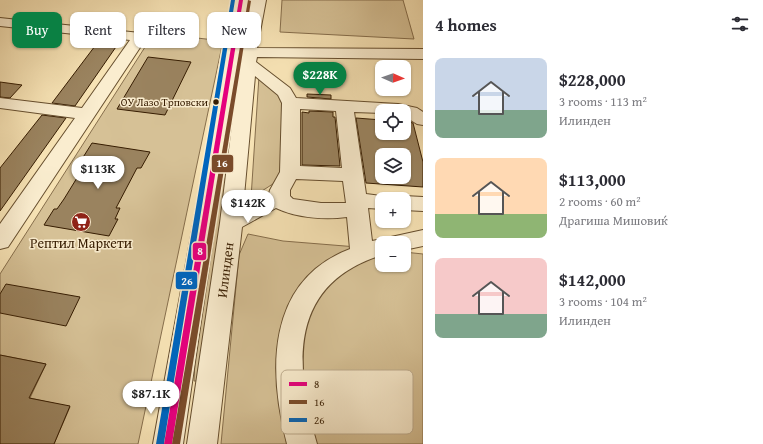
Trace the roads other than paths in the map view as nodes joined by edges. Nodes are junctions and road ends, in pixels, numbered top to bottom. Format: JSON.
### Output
{"nodes":[{"id":1,"x":241,"y":0,"type":"edge"},
{"id":2,"x":259,"y":0,"type":"edge"},
{"id":3,"x":0,"y":22,"type":"edge"},
{"id":4,"x":423,"y":54,"type":"edge"},
{"id":5,"x":249,"y":57,"type":"junction"},
{"id":6,"x":0,"y":103,"type":"edge"},
{"id":7,"x":291,"y":103,"type":"junction"},
{"id":8,"x":344,"y":106,"type":"junction"},
{"id":9,"x":87,"y":114,"type":"junction"},
{"id":10,"x":423,"y":120,"type":"edge"},
{"id":11,"x":290,"y":172,"type":"junction"},
{"id":12,"x":353,"y":175,"type":"junction"},
{"id":13,"x":278,"y":198,"type":"junction"},
{"id":14,"x":375,"y":203,"type":"edge"},
{"id":15,"x":411,"y":203,"type":"edge"},
{"id":16,"x":356,"y":204,"type":"junction"},
{"id":17,"x":423,"y":204,"type":"edge"},
{"id":18,"x":231,"y":223,"type":"junction"},
{"id":19,"x":1,"y":238,"type":"edge"},
{"id":20,"x":423,"y":238,"type":"edge"},
{"id":21,"x":411,"y":240,"type":"edge"},
{"id":22,"x":372,"y":250,"type":"edge"},
{"id":23,"x":289,"y":370,"type":"edge"},
{"id":24,"x":299,"y":434,"type":"edge"},
{"id":25,"x":168,"y":444,"type":"edge"},
{"id":26,"x":202,"y":444,"type":"edge"},
{"id":27,"x":302,"y":444,"type":"edge"}],
"edges":[{"from":1,"to":25,"type":"street","name":"Илинден"},
{"from":2,"to":5,"type":"street","name":"Илинден"},
{"from":3,"to":9,"type":"street"},
{"from":4,"to":5,"type":"street"},
{"from":5,"to":7,"type":"street"},
{"from":5,"to":18,"type":"street","name":"Илинден"},
{"from":6,"to":9,"type":"street"},
{"from":7,"to":8,"type":"street"},
{"from":7,"to":11,"type":"street"},
{"from":8,"to":10,"type":"street"},
{"from":8,"to":12,"type":"street"},
{"from":9,"to":19,"type":"street"},
{"from":11,"to":12,"type":"street"},
{"from":11,"to":13,"type":"street"},
{"from":12,"to":16,"type":"street"},
{"from":13,"to":16,"type":"street"},
{"from":13,"to":18,"type":"street"},
{"from":14,"to":16,"type":"street"},
{"from":15,"to":17,"type":"street"},
{"from":16,"to":22,"type":"street"},
{"from":18,"to":26,"type":"street","name":"Илинден"},
{"from":20,"to":21,"type":"street"},
{"from":22,"to":23,"type":"street"},
{"from":24,"to":27,"type":"street"}]}
